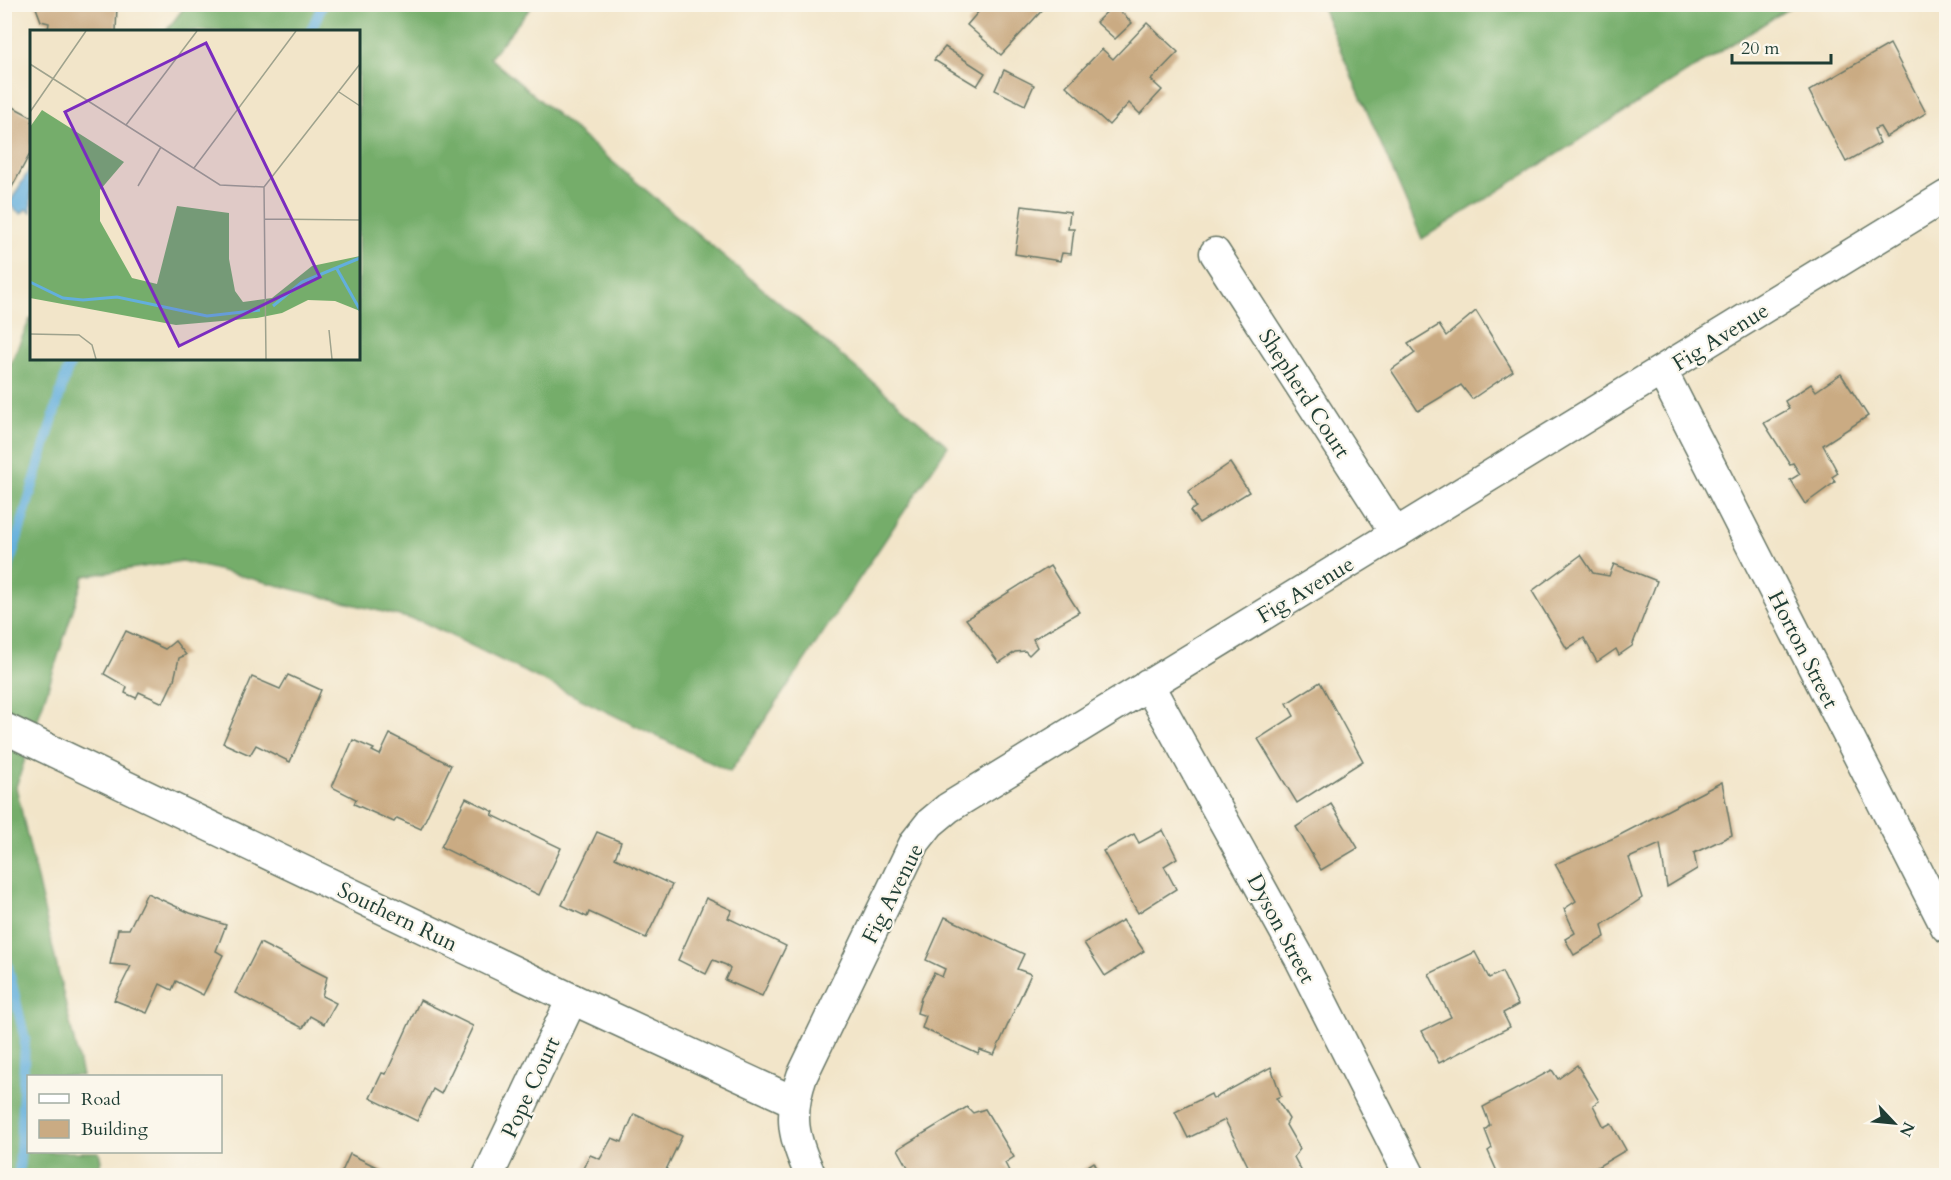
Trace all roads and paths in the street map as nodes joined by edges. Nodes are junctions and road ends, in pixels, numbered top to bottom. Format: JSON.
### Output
{"nodes":[{"id":1,"x":1947,"y":196,"type":"edge"},
{"id":2,"x":1215,"y":252,"type":"dead end"},
{"id":3,"x":1662,"y":371,"type":"junction"},
{"id":4,"x":1396,"y":534,"type":"junction"},
{"id":5,"x":1148,"y":684,"type":"junction"},
{"id":6,"x":4,"y":728,"type":"edge"},
{"id":7,"x":1947,"y":927,"type":"edge"},
{"id":8,"x":572,"y":999,"type":"junction"},
{"id":9,"x":793,"y":1101,"type":"junction"},
{"id":10,"x":488,"y":1176,"type":"edge"},
{"id":11,"x":811,"y":1176,"type":"edge"},
{"id":12,"x":1410,"y":1176,"type":"edge"}],
"edges":[{"from":1,"to":3,"type":"street","name":"Fig Avenue"},
{"from":2,"to":4,"type":"street","name":"Shepherd Court"},
{"from":3,"to":4,"type":"street","name":"Fig Avenue"},
{"from":3,"to":7,"type":"street","name":"Horton Street"},
{"from":4,"to":5,"type":"street","name":"Fig Avenue"},
{"from":5,"to":9,"type":"street","name":"Fig Avenue"},
{"from":5,"to":12,"type":"street","name":"Dyson Street"},
{"from":6,"to":8,"type":"street","name":"Southern Run"},
{"from":8,"to":9,"type":"street","name":"Southern Run"},
{"from":8,"to":10,"type":"street","name":"Pope Court"},
{"from":9,"to":11,"type":"street"}]}
